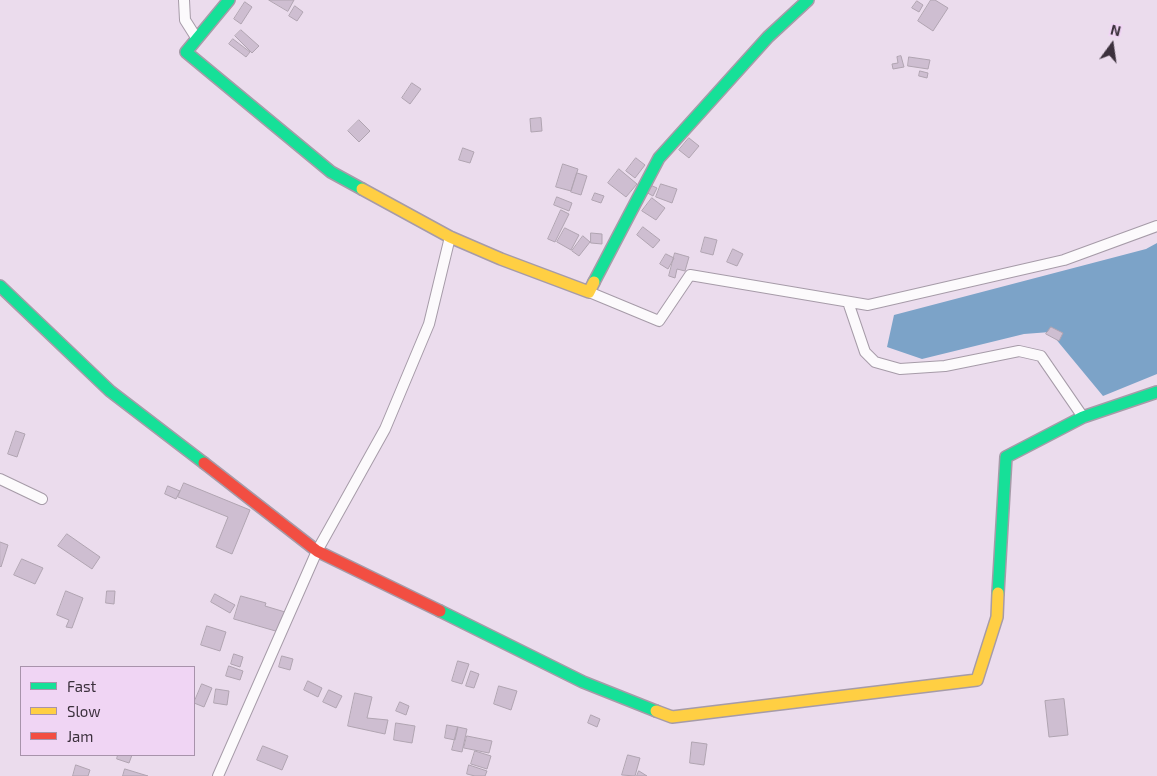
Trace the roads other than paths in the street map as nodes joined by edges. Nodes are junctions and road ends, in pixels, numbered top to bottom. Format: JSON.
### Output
{"nodes":[{"id":1,"x":184,"y":0,"type":"edge"},
{"id":2,"x":229,"y":0,"type":"edge"},
{"id":3,"x":808,"y":0,"type":"edge"},
{"id":4,"x":197,"y":39,"type":"junction"},
{"id":5,"x":1157,"y":226,"type":"edge"},
{"id":6,"x":450,"y":237,"type":"junction"},
{"id":7,"x":0,"y":286,"type":"edge"},
{"id":8,"x":589,"y":292,"type":"junction"},
{"id":9,"x":848,"y":302,"type":"junction"},
{"id":10,"x":1157,"y":392,"type":"edge"},
{"id":11,"x":1083,"y":418,"type":"junction"},
{"id":12,"x":0,"y":479,"type":"edge"},
{"id":13,"x":42,"y":499,"type":"dead end"},
{"id":14,"x":317,"y":551,"type":"junction"},
{"id":15,"x":218,"y":776,"type":"edge"}],
"edges":[{"from":1,"to":4,"type":"street"},
{"from":2,"to":4,"type":"street"},
{"from":3,"to":8,"type":"street"},
{"from":4,"to":6,"type":"street"},
{"from":5,"to":9,"type":"street"},
{"from":6,"to":8,"type":"street"},
{"from":6,"to":14,"type":"street"},
{"from":7,"to":14,"type":"street"},
{"from":8,"to":9,"type":"street"},
{"from":9,"to":11,"type":"street"},
{"from":10,"to":11,"type":"street"},
{"from":11,"to":14,"type":"street"},
{"from":12,"to":13,"type":"street"},
{"from":14,"to":15,"type":"street"}]}
